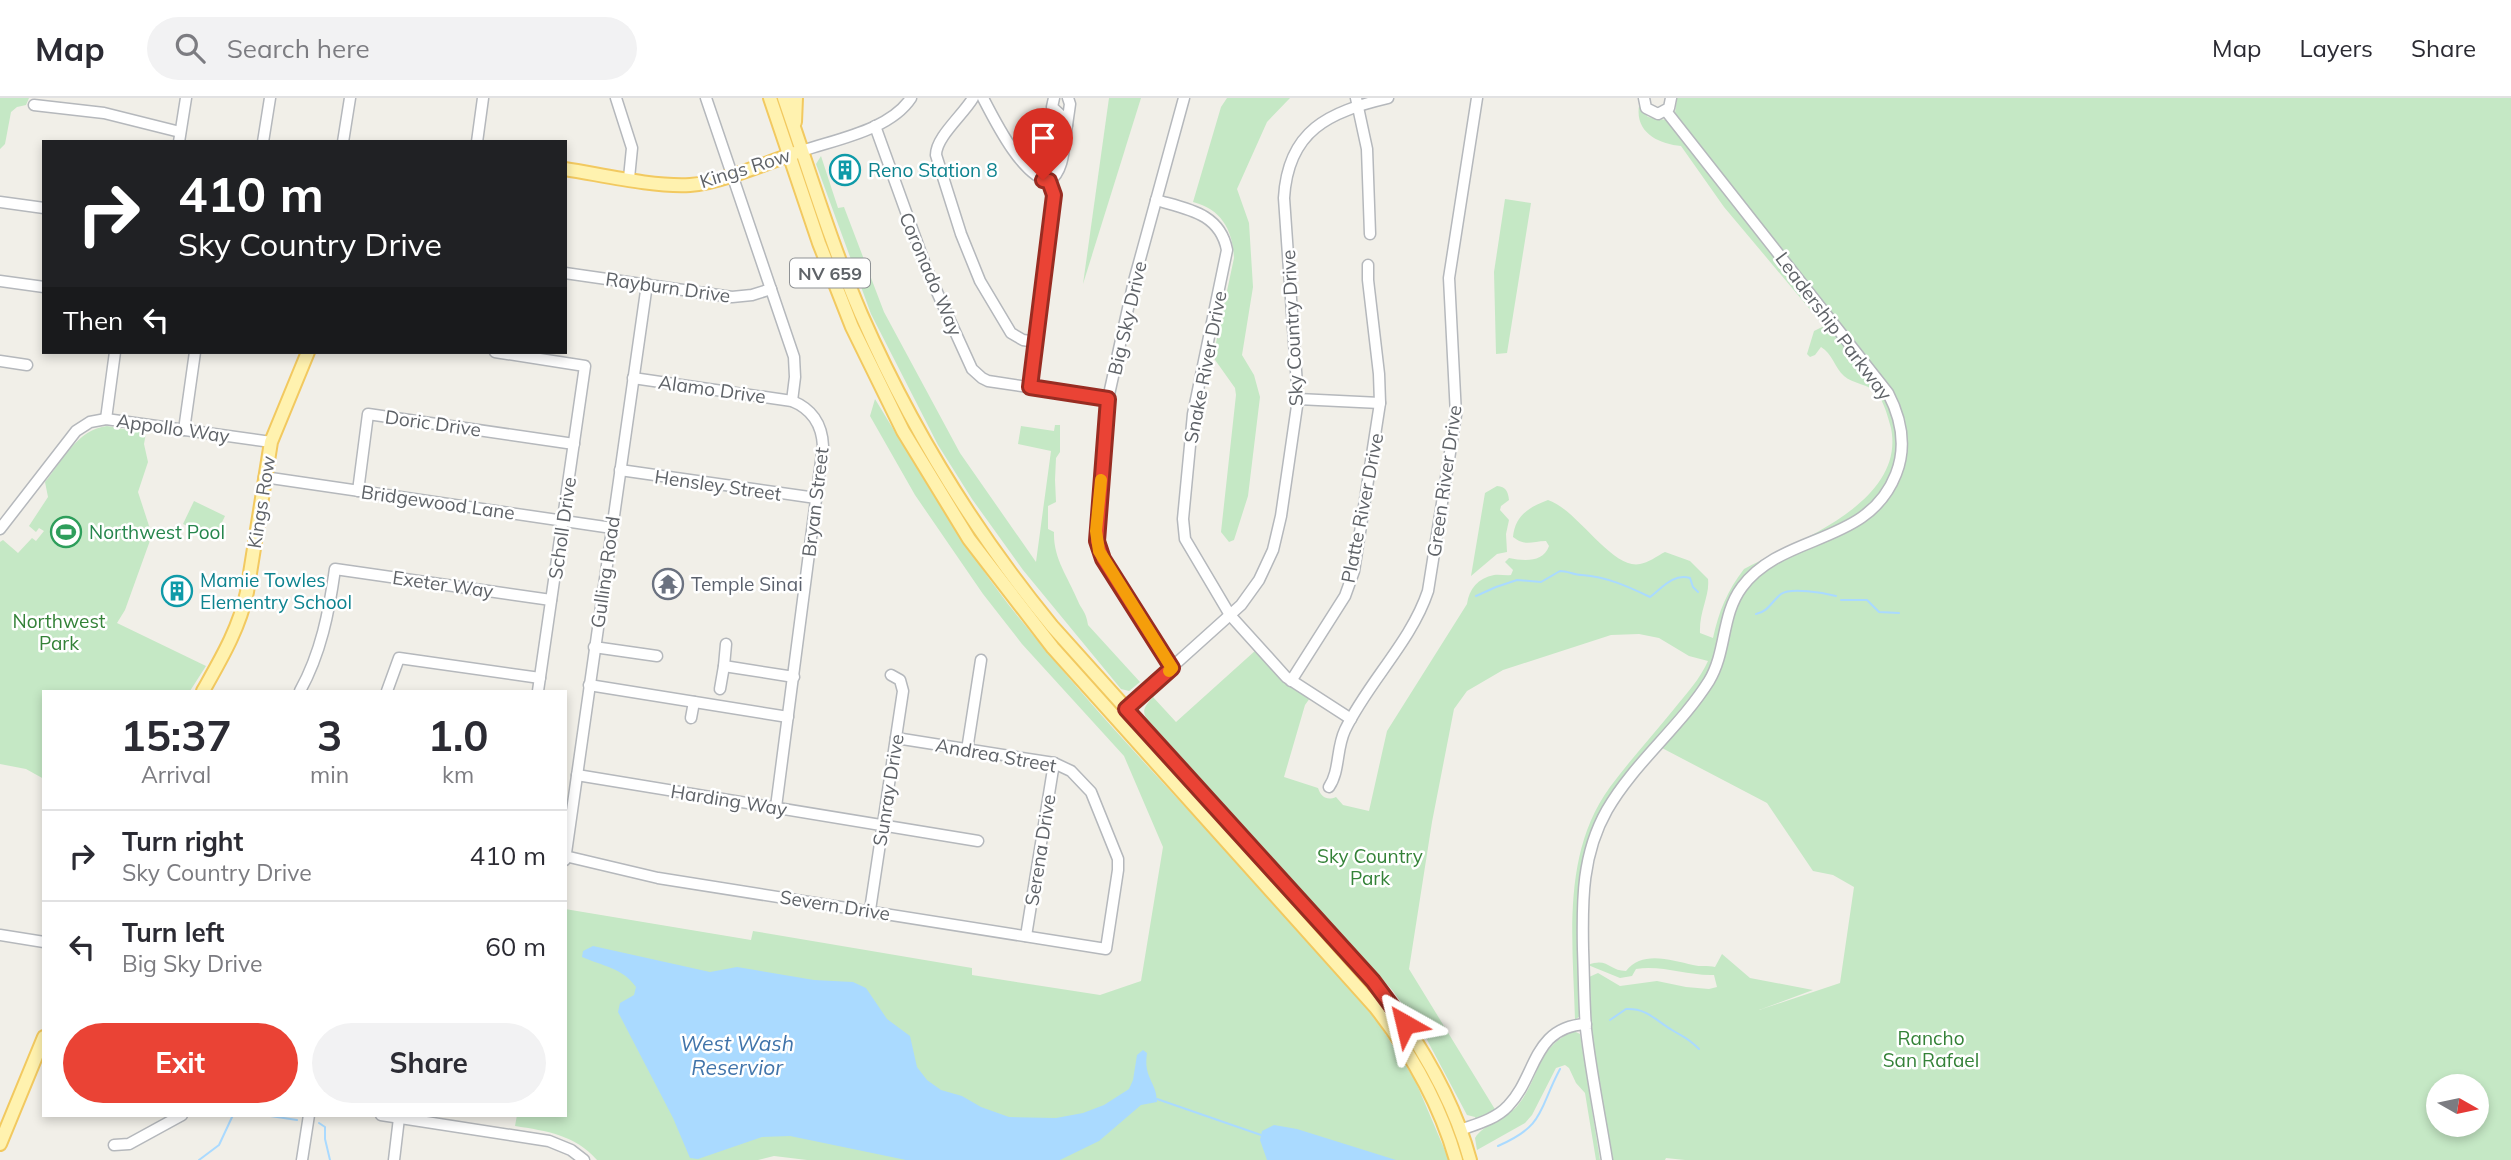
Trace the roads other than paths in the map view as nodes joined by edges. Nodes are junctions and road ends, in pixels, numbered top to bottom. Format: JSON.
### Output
{"nodes":[{"id":1,"x":187,"y":98,"type":"edge"},
{"id":2,"x":270,"y":98,"type":"edge"},
{"id":3,"x":350,"y":98,"type":"edge"},
{"id":4,"x":483,"y":98,"type":"edge"},
{"id":5,"x":616,"y":98,"type":"edge"},
{"id":6,"x":706,"y":98,"type":"edge"},
{"id":7,"x":769,"y":98,"type":"edge"},
{"id":8,"x":784,"y":98,"type":"edge"},
{"id":9,"x":796,"y":98,"type":"edge"},
{"id":10,"x":911,"y":98,"type":"edge"},
{"id":11,"x":973,"y":98,"type":"edge"},
{"id":12,"x":983,"y":98,"type":"edge"},
{"id":13,"x":1054,"y":98,"type":"edge"},
{"id":14,"x":1068,"y":98,"type":"edge"},
{"id":15,"x":1184,"y":98,"type":"edge"},
{"id":16,"x":1388,"y":98,"type":"edge"},
{"id":17,"x":1477,"y":98,"type":"edge"},
{"id":18,"x":1644,"y":98,"type":"edge"},
{"id":19,"x":1671,"y":98,"type":"edge"},
{"id":20,"x":1357,"y":102,"type":"edge"},
{"id":21,"x":34,"y":105,"type":"dead end"},
{"id":22,"x":1666,"y":111,"type":"junction"},
{"id":23,"x":1067,"y":125,"type":"junction"},
{"id":24,"x":875,"y":126,"type":"junction"},
{"id":25,"x":795,"y":130,"type":"junction"},
{"id":26,"x":180,"y":137,"type":"edge"},
{"id":27,"x":263,"y":140,"type":"edge"},
{"id":28,"x":343,"y":140,"type":"edge"},
{"id":29,"x":477,"y":140,"type":"edge"},
{"id":30,"x":796,"y":153,"type":"junction"},
{"id":31,"x":567,"y":169,"type":"edge"},
{"id":32,"x":733,"y":174,"type":"junction"},
{"id":33,"x":629,"y":178,"type":"junction"},
{"id":34,"x":1049,"y":181,"type":"junction"},
{"id":35,"x":1156,"y":200,"type":"junction"},
{"id":36,"x":0,"y":202,"type":"edge"},
{"id":37,"x":42,"y":208,"type":"edge"},
{"id":38,"x":1370,"y":234,"type":"dead end"},
{"id":39,"x":1368,"y":265,"type":"dead end"},
{"id":40,"x":567,"y":273,"type":"edge"},
{"id":41,"x":0,"y":281,"type":"edge"},
{"id":42,"x":646,"y":284,"type":"junction"},
{"id":43,"x":42,"y":287,"type":"edge"},
{"id":44,"x":771,"y":289,"type":"junction"},
{"id":45,"x":1036,"y":342,"type":"junction"},
{"id":46,"x":115,"y":354,"type":"edge"},
{"id":47,"x":195,"y":354,"type":"edge"},
{"id":48,"x":306,"y":354,"type":"edge"},
{"id":49,"x":508,"y":354,"type":"edge"},
{"id":50,"x":0,"y":361,"type":"edge"},
{"id":51,"x":27,"y":365,"type":"dead end"},
{"id":52,"x":633,"y":378,"type":"junction"},
{"id":53,"x":1030,"y":387,"type":"junction"},
{"id":54,"x":1108,"y":399,"type":"junction"},
{"id":55,"x":1298,"y":399,"type":"junction"},
{"id":56,"x":792,"y":401,"type":"junction"},
{"id":57,"x":1381,"y":403,"type":"junction"},
{"id":58,"x":106,"y":419,"type":"junction"},
{"id":59,"x":184,"y":430,"type":"junction"},
{"id":60,"x":271,"y":442,"type":"junction"},
{"id":61,"x":574,"y":444,"type":"junction"},
{"id":62,"x":934,"y":458,"type":"junction"},
{"id":63,"x":923,"y":465,"type":"junction"},
{"id":64,"x":620,"y":470,"type":"junction"},
{"id":65,"x":264,"y":477,"type":"junction"},
{"id":66,"x":358,"y":491,"type":"junction"},
{"id":67,"x":816,"y":498,"type":"junction"},
{"id":68,"x":563,"y":520,"type":"junction"},
{"id":69,"x":1,"y":524,"type":"edge"},
{"id":70,"x":612,"y":528,"type":"junction"},
{"id":71,"x":551,"y":600,"type":"junction"},
{"id":72,"x":1230,"y":615,"type":"junction"},
{"id":73,"x":726,"y":644,"type":"dead end"},
{"id":74,"x":594,"y":647,"type":"junction"},
{"id":75,"x":657,"y":656,"type":"dead end"},
{"id":76,"x":981,"y":660,"type":"dead end"},
{"id":77,"x":724,"y":666,"type":"junction"},
{"id":78,"x":1172,"y":668,"type":"junction"},
{"id":79,"x":891,"y":675,"type":"dead end"},
{"id":80,"x":793,"y":677,"type":"junction"},
{"id":81,"x":540,"y":678,"type":"junction"},
{"id":82,"x":1291,"y":681,"type":"junction"},
{"id":83,"x":589,"y":685,"type":"junction"},
{"id":84,"x":720,"y":689,"type":"dead end"},
{"id":85,"x":204,"y":690,"type":"edge"},
{"id":86,"x":300,"y":690,"type":"edge"},
{"id":87,"x":387,"y":690,"type":"edge"},
{"id":88,"x":538,"y":690,"type":"edge"},
{"id":89,"x":694,"y":702,"type":"junction"},
{"id":90,"x":1126,"y":709,"type":"junction"},
{"id":91,"x":691,"y":718,"type":"dead end"},
{"id":92,"x":788,"y":718,"type":"junction"},
{"id":93,"x":1116,"y":718,"type":"junction"},
{"id":94,"x":1351,"y":719,"type":"junction"},
{"id":95,"x":896,"y":738,"type":"junction"},
{"id":96,"x":967,"y":750,"type":"junction"},
{"id":97,"x":1054,"y":764,"type":"junction"},
{"id":98,"x":577,"y":775,"type":"junction"},
{"id":99,"x":1329,"y":787,"type":"dead end"},
{"id":100,"x":776,"y":807,"type":"junction"},
{"id":101,"x":881,"y":825,"type":"junction"},
{"id":102,"x":978,"y":841,"type":"dead end"},
{"id":103,"x":567,"y":844,"type":"edge"},
{"id":104,"x":567,"y":858,"type":"edge"},
{"id":105,"x":870,"y":910,"type":"junction"},
{"id":106,"x":0,"y":935,"type":"edge"},
{"id":107,"x":1026,"y":936,"type":"junction"},
{"id":108,"x":42,"y":942,"type":"edge"},
{"id":109,"x":1106,"y":949,"type":"joint"},
{"id":110,"x":1586,"y":1024,"type":"junction"},
{"id":111,"x":42,"y":1042,"type":"edge"},
{"id":112,"x":1439,"y":1115,"type":"junction"},
{"id":113,"x":178,"y":1117,"type":"edge"},
{"id":114,"x":309,"y":1117,"type":"edge"},
{"id":115,"x":394,"y":1117,"type":"edge"},
{"id":116,"x":400,"y":1118,"type":"junction"},
{"id":117,"x":1460,"y":1130,"type":"junction"},
{"id":118,"x":1447,"y":1136,"type":"junction"},
{"id":119,"x":0,"y":1144,"type":"edge"},
{"id":120,"x":114,"y":1145,"type":"dead end"},
{"id":121,"x":1469,"y":1157,"type":"edge"},
{"id":122,"x":302,"y":1160,"type":"edge"},
{"id":123,"x":394,"y":1160,"type":"edge"},
{"id":124,"x":584,"y":1160,"type":"edge"},
{"id":125,"x":1456,"y":1160,"type":"edge"},
{"id":126,"x":1606,"y":1160,"type":"edge"}],
"edges":[{"from":1,"to":26,"type":"street"},
{"from":2,"to":27,"type":"street"},
{"from":3,"to":28,"type":"street"},
{"from":4,"to":29,"type":"street"},
{"from":5,"to":33,"type":"street"},
{"from":6,"to":32,"type":"street"},
{"from":7,"to":30,"type":"main road","number":"NV 659"},
{"from":8,"to":25,"type":"main road","number":"NV 659"},
{"from":9,"to":25,"type":"main road"},
{"from":10,"to":24,"type":"street","name":"Kings Row"},
{"from":11,"to":45,"type":"street"},
{"from":12,"to":34,"type":"street"},
{"from":13,"to":23,"type":"street"},
{"from":14,"to":23,"type":"street"},
{"from":15,"to":35,"type":"street","name":"Big Sky Drive"},
{"from":16,"to":20,"type":"street","name":"Sky Country Drive"},
{"from":17,"to":94,"type":"street","name":"Green River Drive"},
{"from":18,"to":22,"type":"street","name":"Leadership Parkway"},
{"from":19,"to":22,"type":"street"},
{"from":20,"to":38,"type":"street"},
{"from":20,"to":55,"type":"street","name":"Sky Country Drive"},
{"from":21,"to":26,"type":"street"},
{"from":22,"to":110,"type":"street","name":"Leadership Parkway"},
{"from":23,"to":34,"type":"street"},
{"from":24,"to":30,"type":"street","name":"Kings Row"},
{"from":24,"to":53,"type":"street","name":"Coronado Way"},
{"from":25,"to":30,"type":"main road","number":"NV 659"},
{"from":30,"to":32,"type":"main road","name":"Kings Row"},
{"from":30,"to":62,"type":"main road","number":"NV 659"},
{"from":30,"to":63,"type":"main road","number":"NV 659"},
{"from":31,"to":33,"type":"main road","name":"Kings Row"},
{"from":32,"to":33,"type":"main road","name":"Kings Row"},
{"from":32,"to":44,"type":"street"},
{"from":34,"to":45,"type":"street"},
{"from":35,"to":54,"type":"street","name":"Big Sky Drive"},
{"from":35,"to":72,"type":"street","name":"Snake River Drive"},
{"from":36,"to":37,"type":"street"},
{"from":39,"to":57,"type":"street","name":"Platte River Drive"},
{"from":40,"to":42,"type":"street","name":"Rayburn Drive"},
{"from":41,"to":43,"type":"street"},
{"from":42,"to":44,"type":"street","name":"Rayburn Drive"},
{"from":42,"to":52,"type":"street","name":"Gulling Road"},
{"from":44,"to":56,"type":"street"},
{"from":45,"to":53,"type":"street"},
{"from":46,"to":58,"type":"street"},
{"from":47,"to":59,"type":"street"},
{"from":48,"to":60,"type":"main road","name":"Kings Row"},
{"from":49,"to":61,"type":"street","name":"Scholl Drive"},
{"from":50,"to":51,"type":"street"},
{"from":52,"to":56,"type":"street","name":"Alamo Drive"},
{"from":52,"to":64,"type":"street","name":"Gulling Road"},
{"from":53,"to":54,"type":"street"},
{"from":54,"to":78,"type":"street","name":"Big Sky Drive"},
{"from":55,"to":57,"type":"street"},
{"from":55,"to":72,"type":"street","name":"Sky Country Drive"},
{"from":56,"to":67,"type":"street","name":"Bryan Street"},
{"from":57,"to":82,"type":"street","name":"Platte River Drive"},
{"from":58,"to":59,"type":"street","name":"Appollo Way"},
{"from":58,"to":69,"type":"street","name":"Appollo Way"},
{"from":59,"to":60,"type":"street","name":"Appollo Way"},
{"from":60,"to":65,"type":"main road","name":"Kings Row"},
{"from":61,"to":66,"type":"street","name":"Doric Drive"},
{"from":61,"to":68,"type":"street","name":"Scholl Drive"},
{"from":62,"to":63,"type":"main road"},
{"from":62,"to":90,"type":"main road","number":"NV 659"},
{"from":63,"to":93,"type":"main road","number":"NV 659"},
{"from":64,"to":67,"type":"street","name":"Hensley Street"},
{"from":64,"to":70,"type":"street","name":"Gulling Road"},
{"from":65,"to":66,"type":"street","name":"Bridgewood Lane"},
{"from":65,"to":85,"type":"main road","name":"Kings Row"},
{"from":66,"to":68,"type":"street","name":"Bridgewood Lane"},
{"from":67,"to":80,"type":"street","name":"Bryan Street"},
{"from":68,"to":70,"type":"street","name":"Bridgewood Lane"},
{"from":68,"to":71,"type":"street","name":"Scholl Drive"},
{"from":70,"to":74,"type":"street","name":"Gulling Road"},
{"from":71,"to":81,"type":"street","name":"Scholl Drive"},
{"from":71,"to":86,"type":"street","name":"Exeter Way"},
{"from":72,"to":78,"type":"street","name":"Sky Country Drive"},
{"from":72,"to":82,"type":"street","name":"Snake River Drive"},
{"from":73,"to":77,"type":"street"},
{"from":74,"to":75,"type":"street"},
{"from":74,"to":83,"type":"street","name":"Gulling Road"},
{"from":76,"to":96,"type":"street"},
{"from":77,"to":80,"type":"street"},
{"from":77,"to":84,"type":"street"},
{"from":78,"to":90,"type":"street","name":"Sky Country Drive"},
{"from":79,"to":95,"type":"street","name":"Sunray Drive"},
{"from":80,"to":92,"type":"street","name":"Bryan Street"},
{"from":81,"to":87,"type":"street"},
{"from":81,"to":88,"type":"street","name":"Scholl Drive"},
{"from":82,"to":94,"type":"street","name":"Snake River Drive"},
{"from":83,"to":89,"type":"street"},
{"from":83,"to":98,"type":"street","name":"Gulling Road"},
{"from":89,"to":91,"type":"street"},
{"from":89,"to":92,"type":"street"},
{"from":90,"to":93,"type":"street","name":"Sky Country Drive"},
{"from":90,"to":117,"type":"main road","number":"NV 659"},
{"from":92,"to":100,"type":"street","name":"Bryan Street"},
{"from":93,"to":112,"type":"main road","number":"NV 659"},
{"from":94,"to":99,"type":"street","name":"Green River Drive"},
{"from":95,"to":96,"type":"street","name":"Andrea Street"},
{"from":95,"to":101,"type":"street","name":"Sunray Drive"},
{"from":96,"to":97,"type":"street","name":"Andrea Street"},
{"from":97,"to":107,"type":"street","name":"Serena Drive"},
{"from":97,"to":109,"type":"street","name":"Andrea Street"},
{"from":98,"to":100,"type":"street","name":"Harding Way"},
{"from":98,"to":103,"type":"street","name":"Gulling Road"},
{"from":100,"to":101,"type":"street","name":"Harding Way"},
{"from":101,"to":102,"type":"street","name":"Harding Way"},
{"from":101,"to":105,"type":"street","name":"Sunray Drive"},
{"from":104,"to":105,"type":"street","name":"Severn Drive"},
{"from":105,"to":107,"type":"street","name":"Severn Drive"},
{"from":106,"to":108,"type":"street"},
{"from":107,"to":109,"type":"street","name":"Severn Drive"},
{"from":110,"to":117,"type":"street"},
{"from":110,"to":126,"type":"street","name":"Leadership Parkway"},
{"from":111,"to":119,"type":"main road"},
{"from":112,"to":117,"type":"main road"},
{"from":112,"to":118,"type":"main road","number":"NV 659"},
{"from":113,"to":120,"type":"street"},
{"from":114,"to":122,"type":"street"},
{"from":115,"to":116,"type":"street"},
{"from":116,"to":123,"type":"street"},
{"from":116,"to":124,"type":"street"},
{"from":117,"to":121,"type":"main road","number":"NV 659"},
{"from":118,"to":121,"type":"main road"},
{"from":118,"to":125,"type":"main road","number":"NV 659"}]}
